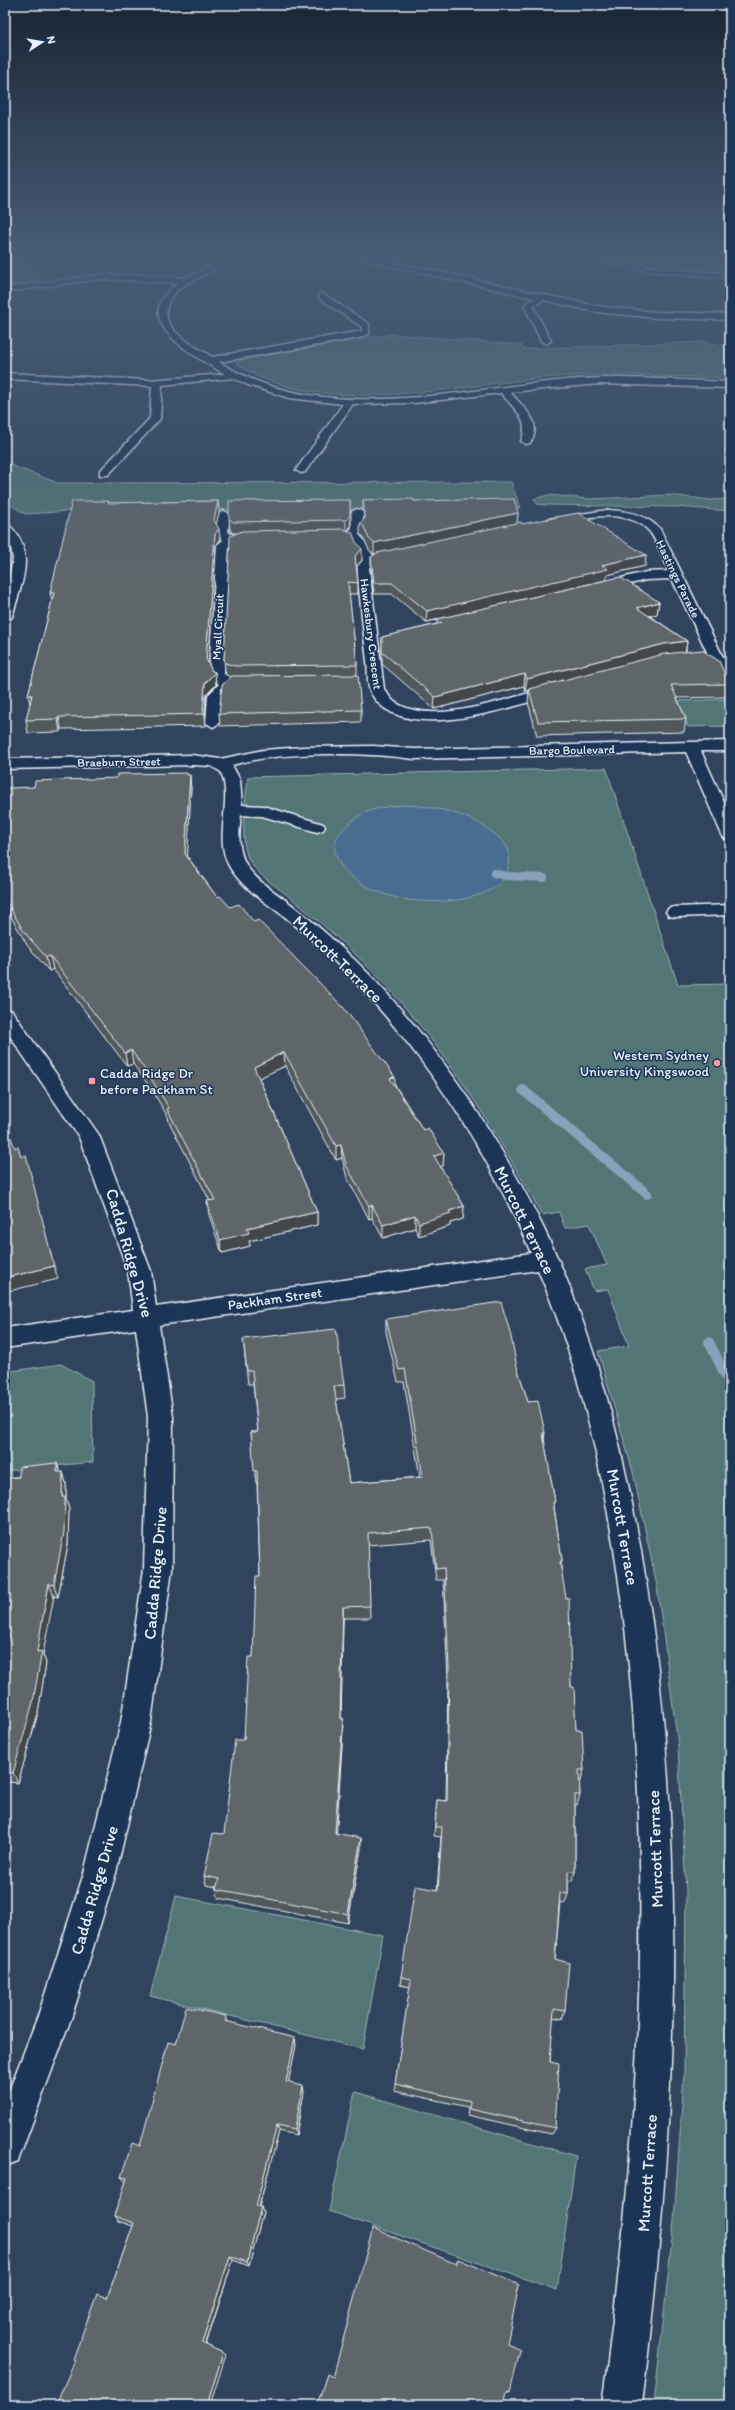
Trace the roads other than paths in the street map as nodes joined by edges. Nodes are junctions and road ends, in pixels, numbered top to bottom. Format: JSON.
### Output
{"nodes":[{"id":1,"x":216,"y":363,"type":"edge"},
{"id":2,"x":234,"y":375,"type":"junction"},
{"id":3,"x":5,"y":376,"type":"edge"},
{"id":4,"x":158,"y":382,"type":"junction"},
{"id":5,"x":730,"y":385,"type":"edge"},
{"id":6,"x":503,"y":389,"type":"junction"},
{"id":7,"x":350,"y":401,"type":"junction"},
{"id":8,"x":526,"y":441,"type":"dead end"},
{"id":9,"x":301,"y":470,"type":"dead end"},
{"id":10,"x":104,"y":473,"type":"dead end"},
{"id":11,"x":357,"y":512,"type":"dead end"},
{"id":12,"x":224,"y":514,"type":"dead end"},
{"id":13,"x":543,"y":523,"type":"edge"},
{"id":14,"x":5,"y":527,"type":"edge"},
{"id":15,"x":311,"y":535,"type":"edge"},
{"id":16,"x":275,"y":536,"type":"edge"},
{"id":17,"x":347,"y":536,"type":"junction"},
{"id":18,"x":232,"y":539,"type":"junction"},
{"id":19,"x":410,"y":552,"type":"edge"},
{"id":20,"x":372,"y":560,"type":"junction"},
{"id":21,"x":675,"y":574,"type":"junction"},
{"id":22,"x":585,"y":591,"type":"edge"},
{"id":23,"x":5,"y":617,"type":"edge"},
{"id":24,"x":370,"y":636,"type":"junction"},
{"id":25,"x":384,"y":636,"type":"edge"},
{"id":26,"x":715,"y":655,"type":"junction"},
{"id":27,"x":667,"y":660,"type":"edge"},
{"id":28,"x":730,"y":673,"type":"edge"},
{"id":29,"x":376,"y":682,"type":"junction"},
{"id":30,"x":228,"y":683,"type":"junction"},
{"id":31,"x":360,"y":683,"type":"edge"},
{"id":32,"x":266,"y":684,"type":"edge"},
{"id":33,"x":571,"y":685,"type":"edge"},
{"id":34,"x":213,"y":723,"type":"dead end"},
{"id":35,"x":730,"y":746,"type":"edge"},
{"id":36,"x":692,"y":747,"type":"junction"},
{"id":37,"x":5,"y":764,"type":"edge"},
{"id":38,"x":225,"y":767,"type":"junction"},
{"id":39,"x":292,"y":803,"type":"dead end"},
{"id":40,"x":233,"y":810,"type":"junction"},
{"id":41,"x":278,"y":815,"type":"junction"},
{"id":42,"x":317,"y":827,"type":"dead end"},
{"id":43,"x":730,"y":835,"type":"edge"},
{"id":44,"x":730,"y":910,"type":"edge"},
{"id":45,"x":675,"y":912,"type":"dead end"},
{"id":46,"x":5,"y":1015,"type":"edge"},
{"id":47,"x":546,"y":1260,"type":"junction"},
{"id":48,"x":149,"y":1317,"type":"junction"},
{"id":49,"x":5,"y":1338,"type":"edge"},
{"id":50,"x":5,"y":2148,"type":"edge"},
{"id":51,"x":622,"y":2405,"type":"edge"}],
"edges":[{"from":1,"to":2,"type":"street"},
{"from":2,"to":4,"type":"street"},
{"from":2,"to":7,"type":"street"},
{"from":3,"to":4,"type":"street"},
{"from":4,"to":10,"type":"street"},
{"from":5,"to":6,"type":"street"},
{"from":6,"to":7,"type":"street"},
{"from":6,"to":8,"type":"street"},
{"from":7,"to":9,"type":"street"},
{"from":11,"to":17,"type":"street"},
{"from":12,"to":18,"type":"street"},
{"from":13,"to":21,"type":"street","name":"Hastings Parade"},
{"from":14,"to":23,"type":"street"},
{"from":15,"to":17,"type":"street"},
{"from":16,"to":18,"type":"street"},
{"from":17,"to":20,"type":"street"},
{"from":18,"to":30,"type":"street","name":"Myall Circuit"},
{"from":19,"to":20,"type":"street","name":"Hawkesbury Crescent"},
{"from":20,"to":24,"type":"street","name":"Hawkesbury Crescent"},
{"from":21,"to":22,"type":"street"},
{"from":21,"to":26,"type":"street","name":"Hastings Parade"},
{"from":24,"to":25,"type":"street"},
{"from":24,"to":29,"type":"street","name":"Hawkesbury Crescent"},
{"from":26,"to":27,"type":"street"},
{"from":26,"to":28,"type":"street","name":"Hastings Parade"},
{"from":29,"to":31,"type":"street"},
{"from":29,"to":33,"type":"street","name":"Hawkesbury Crescent"},
{"from":30,"to":32,"type":"street"},
{"from":30,"to":34,"type":"street"},
{"from":35,"to":36,"type":"street","name":"Bargo Boulevard"},
{"from":36,"to":38,"type":"street","name":"Bargo Boulevard"},
{"from":36,"to":43,"type":"street"},
{"from":37,"to":38,"type":"street","name":"Braeburn Street"},
{"from":38,"to":40,"type":"street","name":"Murcott Terrace"},
{"from":39,"to":41,"type":"street"},
{"from":40,"to":41,"type":"street"},
{"from":40,"to":47,"type":"street","name":"Murcott Terrace"},
{"from":41,"to":42,"type":"street"},
{"from":44,"to":45,"type":"street"},
{"from":46,"to":48,"type":"street","name":"Cadda Ridge Drive"},
{"from":47,"to":48,"type":"street","name":"Packham Street"},
{"from":47,"to":51,"type":"street","name":"Murcott Terrace"},
{"from":48,"to":49,"type":"street","name":"Packham Street"},
{"from":48,"to":50,"type":"street","name":"Cadda Ridge Drive"}]}
